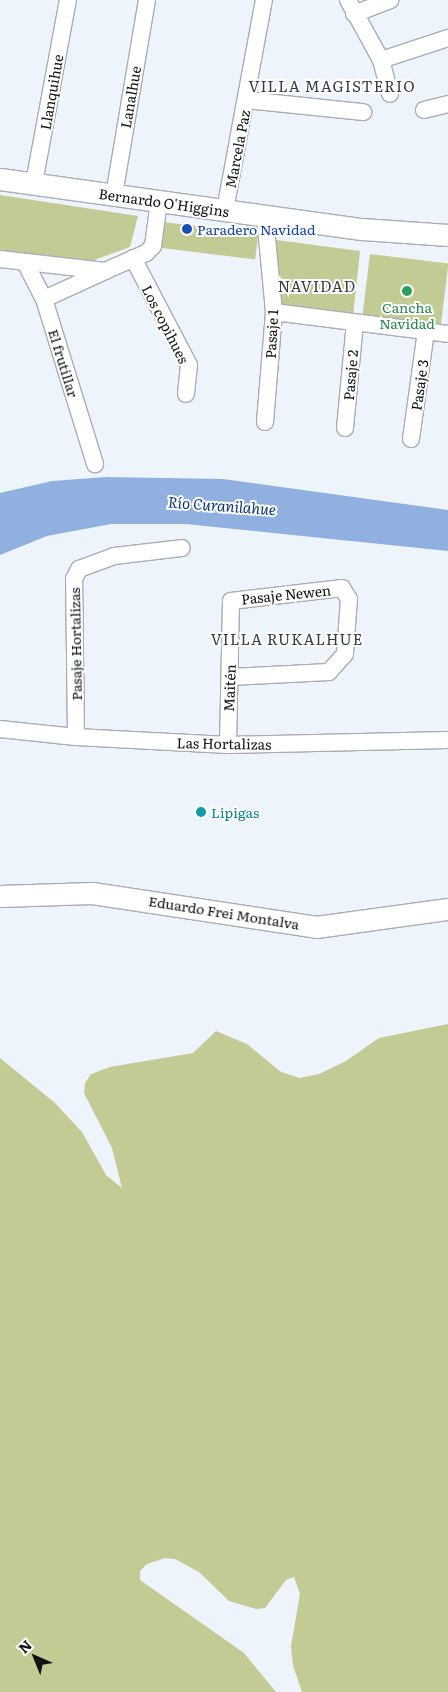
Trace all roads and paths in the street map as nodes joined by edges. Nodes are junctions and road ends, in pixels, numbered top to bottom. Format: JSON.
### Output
{"nodes":[{"id":1,"x":68,"y":0,"type":"edge"},
{"id":2,"x":147,"y":0,"type":"edge"},
{"id":3,"x":264,"y":0,"type":"edge"},
{"id":4,"x":390,"y":0,"type":"edge"},
{"id":5,"x":351,"y":7,"type":"edge"},
{"id":6,"x":448,"y":38,"type":"edge"},
{"id":7,"x":381,"y":60,"type":"junction"},
{"id":8,"x":390,"y":94,"type":"dead end"},
{"id":9,"x":246,"y":100,"type":"junction"},
{"id":10,"x":448,"y":104,"type":"edge"},
{"id":11,"x":424,"y":110,"type":"dead end"},
{"id":12,"x":363,"y":112,"type":"dead end"},
{"id":13,"x":0,"y":179,"type":"edge"},
{"id":14,"x":34,"y":184,"type":"junction"},
{"id":15,"x":114,"y":195,"type":"junction"},
{"id":16,"x":159,"y":201,"type":"junction"},
{"id":17,"x":225,"y":210,"type":"junction"},
{"id":18,"x":265,"y":216,"type":"junction"},
{"id":19,"x":448,"y":235,"type":"edge"},
{"id":20,"x":133,"y":258,"type":"junction"},
{"id":21,"x":0,"y":260,"type":"edge"},
{"id":22,"x":26,"y":264,"type":"junction"},
{"id":23,"x":105,"y":271,"type":"junction"},
{"id":24,"x":44,"y":299,"type":"junction"},
{"id":25,"x":274,"y":312,"type":"junction"},
{"id":26,"x":355,"y":323,"type":"junction"},
{"id":27,"x":426,"y":331,"type":"junction"},
{"id":28,"x":448,"y":334,"type":"edge"},
{"id":29,"x":186,"y":394,"type":"dead end"},
{"id":30,"x":265,"y":422,"type":"dead end"},
{"id":31,"x":346,"y":428,"type":"dead end"},
{"id":32,"x":411,"y":439,"type":"dead end"},
{"id":33,"x":96,"y":464,"type":"dead end"},
{"id":34,"x":182,"y":548,"type":"dead end"},
{"id":35,"x":231,"y":601,"type":"joint"},
{"id":36,"x":230,"y":677,"type":"junction"},
{"id":37,"x":0,"y":729,"type":"edge"},
{"id":38,"x":76,"y":737,"type":"junction"},
{"id":39,"x":448,"y":740,"type":"edge"},
{"id":40,"x":228,"y":745,"type":"junction"},
{"id":41,"x":0,"y":896,"type":"edge"},
{"id":42,"x":448,"y":909,"type":"edge"}],
"edges":[{"from":1,"to":14,"type":"street","name":"Llanquihue"},
{"from":2,"to":15,"type":"street","name":"Lanalhue"},
{"from":3,"to":9,"type":"street","name":"Marcela Paz"},
{"from":4,"to":5,"type":"street"},
{"from":5,"to":7,"type":"street"},
{"from":6,"to":7,"type":"street"},
{"from":7,"to":8,"type":"street"},
{"from":9,"to":12,"type":"street"},
{"from":9,"to":17,"type":"street","name":"Marcela Paz"},
{"from":10,"to":11,"type":"street"},
{"from":13,"to":14,"type":"main road","name":"Bernardo O'Higgins"},
{"from":14,"to":15,"type":"main road","name":"Bernardo O'Higgins"},
{"from":15,"to":16,"type":"main road","name":"Bernardo O'Higgins"},
{"from":16,"to":17,"type":"main road","name":"Bernardo O'Higgins"},
{"from":16,"to":20,"type":"street"},
{"from":17,"to":18,"type":"main road","name":"Bernardo O'Higgins"},
{"from":18,"to":19,"type":"main road","name":"Bernardo O'Higgins"},
{"from":18,"to":25,"type":"street","name":"Pasaje 1"},
{"from":20,"to":23,"type":"street"},
{"from":20,"to":29,"type":"street","name":"Los copihues"},
{"from":21,"to":22,"type":"street"},
{"from":22,"to":23,"type":"street"},
{"from":22,"to":24,"type":"street","name":"El frutillar"},
{"from":23,"to":24,"type":"street"},
{"from":24,"to":33,"type":"street","name":"El frutillar"},
{"from":25,"to":26,"type":"street"},
{"from":25,"to":30,"type":"street","name":"Pasaje 1"},
{"from":26,"to":27,"type":"street"},
{"from":26,"to":31,"type":"street","name":"Pasaje 2"},
{"from":27,"to":28,"type":"street"},
{"from":27,"to":32,"type":"street","name":"Pasaje 3"},
{"from":34,"to":38,"type":"street","name":"Pasaje Hortalizas"},
{"from":35,"to":36,"type":"street","name":"Maitén"},
{"from":35,"to":36,"type":"street","name":"Pasaje Newen"},
{"from":36,"to":40,"type":"street","name":"Maitén"},
{"from":37,"to":38,"type":"street","name":"Las Hortalizas"},
{"from":38,"to":40,"type":"street","name":"Las Hortalizas"},
{"from":39,"to":40,"type":"street","name":"Las Hortalizas"},
{"from":41,"to":42,"type":"main road","name":"Eduardo Frei Montalva"}]}
